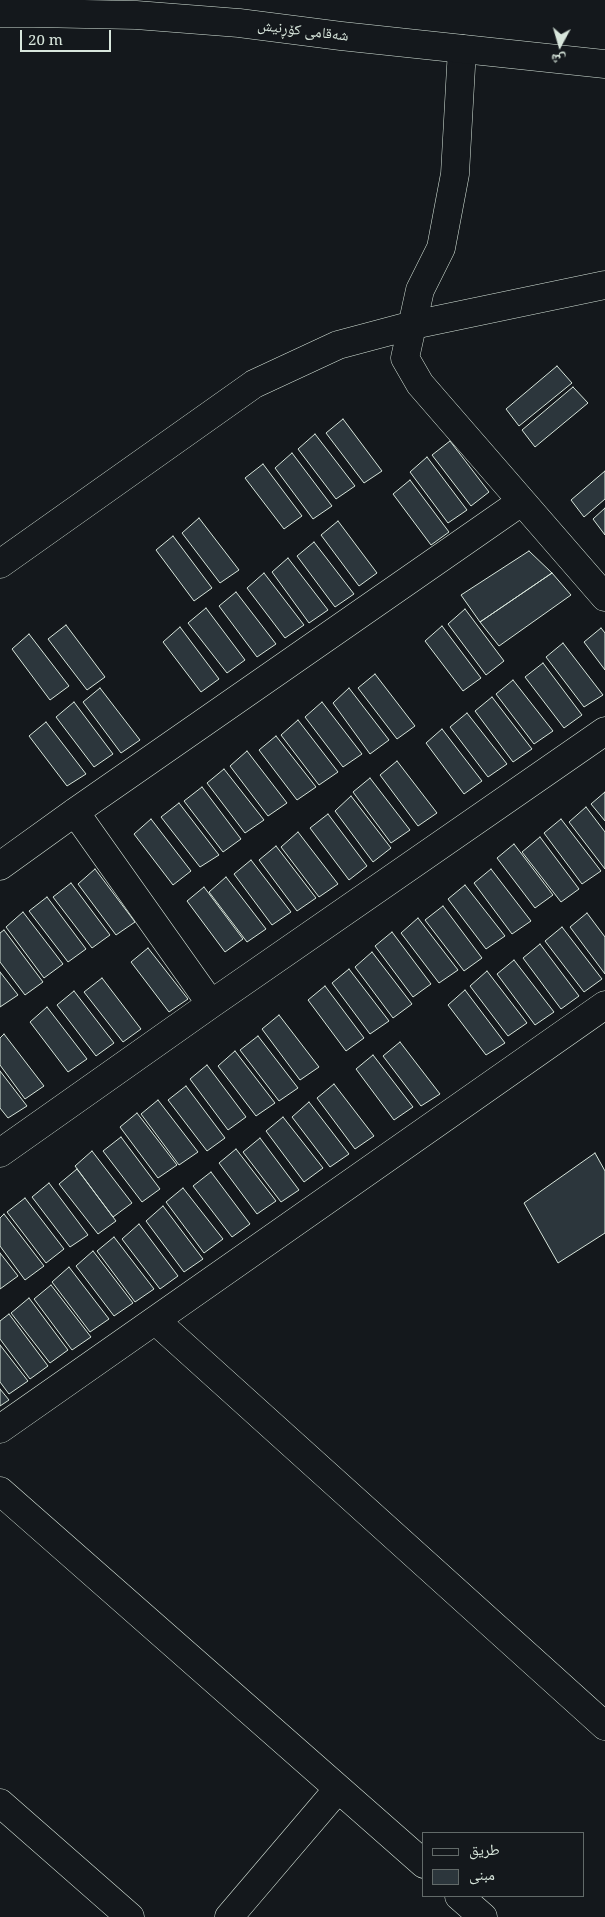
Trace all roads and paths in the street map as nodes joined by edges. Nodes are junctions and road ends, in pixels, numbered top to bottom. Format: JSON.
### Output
{"nodes":[{"id":1,"x":0,"y":14,"type":"edge"},
{"id":2,"x":462,"y":49,"type":"junction"},
{"id":3,"x":605,"y":64,"type":"edge"},
{"id":4,"x":605,"y":285,"type":"edge"},
{"id":5,"x":413,"y":325,"type":"junction"},
{"id":6,"x":521,"y":502,"type":"junction"},
{"id":7,"x":0,"y":564,"type":"edge"},
{"id":8,"x":605,"y":597,"type":"edge"},
{"id":9,"x":605,"y":731,"type":"edge"},
{"id":10,"x":75,"y":812,"type":"junction"},
{"id":11,"x":0,"y":866,"type":"edge"},
{"id":12,"x":211,"y":1004,"type":"junction"},
{"id":13,"x":605,"y":1005,"type":"edge"},
{"id":14,"x":0,"y":1153,"type":"edge"},
{"id":15,"x":156,"y":1321,"type":"junction"},
{"id":16,"x":0,"y":1429,"type":"edge"},
{"id":17,"x":0,"y":1491,"type":"edge"},
{"id":18,"x":605,"y":1726,"type":"edge"},
{"id":19,"x":338,"y":1789,"type":"junction"},
{"id":20,"x":0,"y":1803,"type":"edge"},
{"id":21,"x":422,"y":1862,"type":"edge"},
{"id":22,"x":460,"y":1897,"type":"edge"},
{"id":23,"x":130,"y":1917,"type":"edge"},
{"id":24,"x":229,"y":1917,"type":"edge"},
{"id":25,"x":483,"y":1917,"type":"edge"}],
"edges":[{"from":1,"to":2,"type":"street","name":"شەقامی کۆڕنیش"},
{"from":2,"to":3,"type":"street","name":"شەقامی کۆڕنیش"},
{"from":2,"to":5,"type":"street"},
{"from":4,"to":5,"type":"street"},
{"from":5,"to":6,"type":"street"},
{"from":5,"to":7,"type":"street"},
{"from":6,"to":8,"type":"street"},
{"from":6,"to":10,"type":"street"},
{"from":9,"to":12,"type":"street"},
{"from":10,"to":11,"type":"street"},
{"from":10,"to":12,"type":"street"},
{"from":12,"to":14,"type":"street"},
{"from":13,"to":15,"type":"street"},
{"from":15,"to":16,"type":"street"},
{"from":15,"to":18,"type":"street"},
{"from":17,"to":19,"type":"street"},
{"from":19,"to":21,"type":"street"},
{"from":19,"to":24,"type":"street"},
{"from":20,"to":23,"type":"street"},
{"from":22,"to":25,"type":"street"}]}
